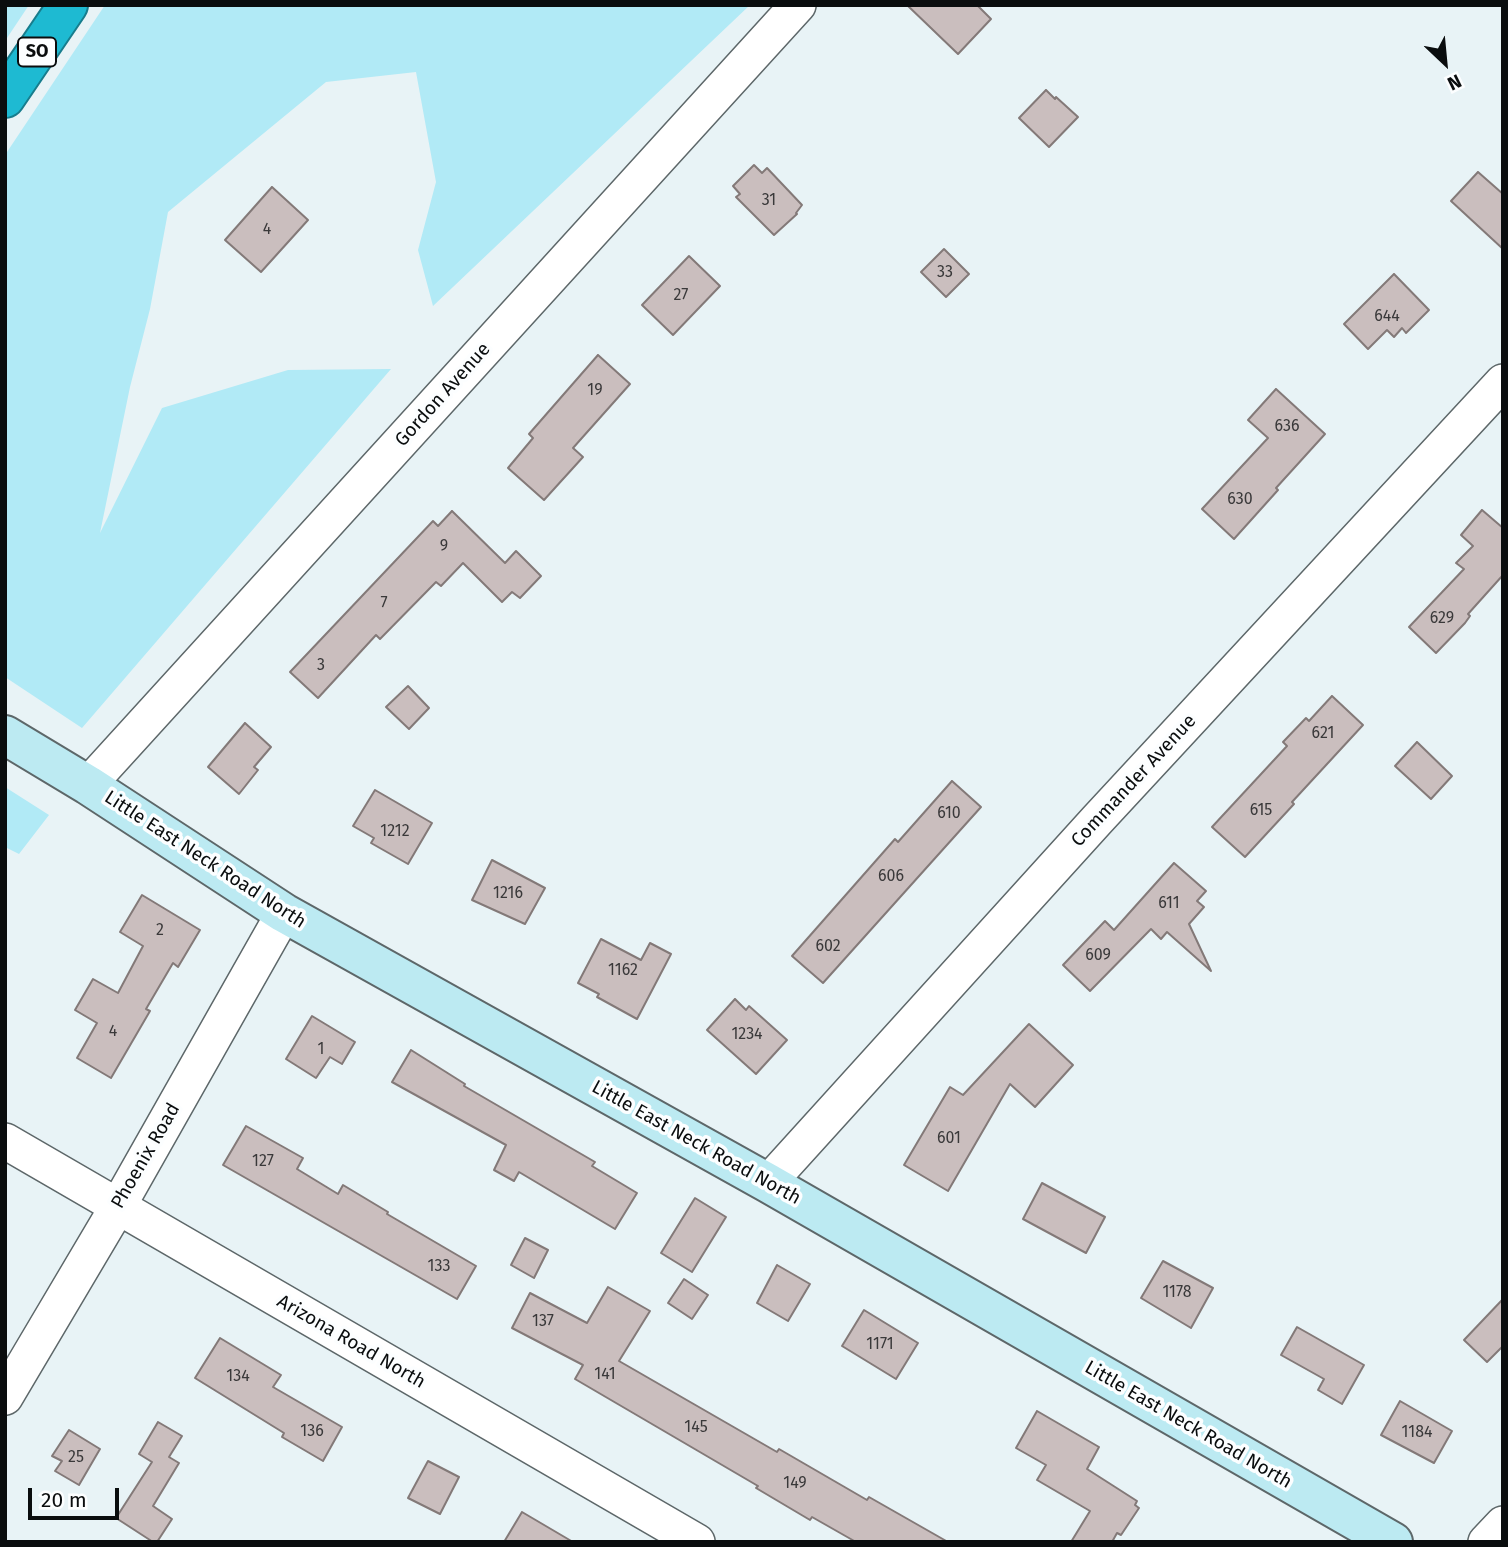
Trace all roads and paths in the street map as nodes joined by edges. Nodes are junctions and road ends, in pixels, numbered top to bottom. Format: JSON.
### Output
{"nodes":[{"id":1,"x":68,"y":5,"type":"edge"},
{"id":2,"x":798,"y":5,"type":"edge"},
{"id":3,"x":5,"y":98,"type":"edge"},
{"id":4,"x":1503,"y":382,"type":"edge"},
{"id":5,"x":5,"y":735,"type":"edge"},
{"id":6,"x":88,"y":785,"type":"junction"},
{"id":7,"x":284,"y":913,"type":"junction"},
{"id":8,"x":5,"y":1141,"type":"edge"},
{"id":9,"x":768,"y":1183,"type":"junction"},
{"id":10,"x":117,"y":1208,"type":"junction"},
{"id":11,"x":5,"y":1398,"type":"edge"},
{"id":12,"x":1503,"y":1524,"type":"edge"},
{"id":13,"x":1372,"y":1537,"type":"edge"},
{"id":14,"x":697,"y":1542,"type":"edge"},
{"id":15,"x":1486,"y":1542,"type":"edge"}],
"edges":[{"from":1,"to":3,"type":"highway","number":"SO"},
{"from":2,"to":6,"type":"street","name":"Gordon Avenue"},
{"from":4,"to":9,"type":"street","name":"Commander Avenue"},
{"from":5,"to":6,"type":"main road","name":"Little East Neck Road North"},
{"from":6,"to":7,"type":"main road","name":"Little East Neck Road North"},
{"from":7,"to":9,"type":"main road","name":"Little East Neck Road North"},
{"from":7,"to":10,"type":"street","name":"Phoenix Road"},
{"from":8,"to":10,"type":"street","name":"Arizona Road North"},
{"from":9,"to":13,"type":"main road","name":"Little East Neck Road North"},
{"from":10,"to":11,"type":"street","name":"Phoenix Road"},
{"from":10,"to":14,"type":"street","name":"Arizona Road North"},
{"from":12,"to":15,"type":"street"}]}
